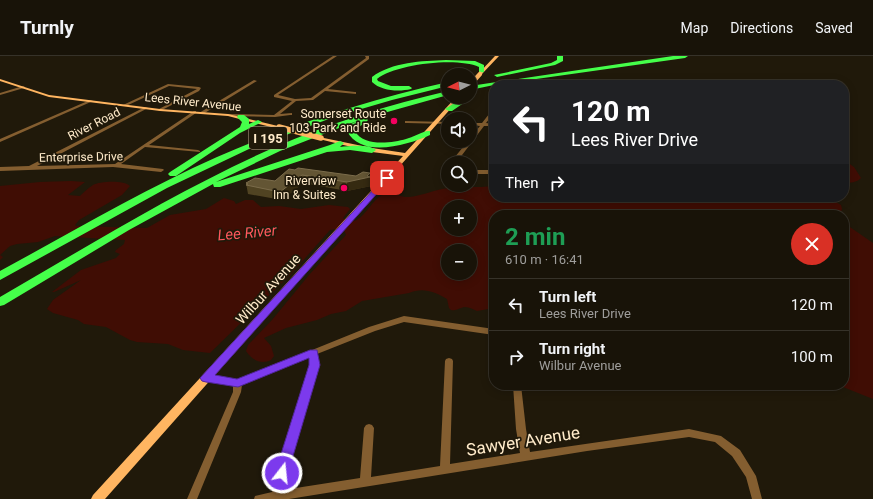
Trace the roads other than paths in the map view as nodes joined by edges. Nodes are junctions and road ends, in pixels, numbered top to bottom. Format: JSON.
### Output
{"nodes":[{"id":1,"x":335,"y":56,"type":"edge"},
{"id":2,"x":367,"y":56,"type":"edge"},
{"id":3,"x":497,"y":56,"type":"edge"},
{"id":4,"x":560,"y":56,"type":"edge"},
{"id":5,"x":685,"y":56,"type":"edge"},
{"id":6,"x":644,"y":62,"type":"junction"},
{"id":7,"x":568,"y":65,"type":"dead end"},
{"id":8,"x":481,"y":73,"type":"junction"},
{"id":9,"x":494,"y":76,"type":"junction"},
{"id":10,"x":477,"y":77,"type":"edge"},
{"id":11,"x":477,"y":79,"type":"edge"},
{"id":12,"x":0,"y":80,"type":"edge"},
{"id":13,"x":514,"y":80,"type":"edge"},
{"id":14,"x":548,"y":80,"type":"edge"},
{"id":15,"x":255,"y":81,"type":"dead end"},
{"id":16,"x":441,"y":85,"type":"edge"},
{"id":17,"x":489,"y":85,"type":"edge"},
{"id":18,"x":441,"y":86,"type":"edge"},
{"id":19,"x":23,"y":87,"type":"junction"},
{"id":20,"x":477,"y":87,"type":"edge"},
{"id":21,"x":324,"y":90,"type":"junction"},
{"id":22,"x":489,"y":91,"type":"edge"},
{"id":23,"x":355,"y":93,"type":"dead end"},
{"id":24,"x":0,"y":94,"type":"edge"},
{"id":25,"x":441,"y":95,"type":"edge"},
{"id":26,"x":441,"y":95,"type":"edge"},
{"id":27,"x":477,"y":95,"type":"edge"},
{"id":28,"x":295,"y":100,"type":"junction"},
{"id":29,"x":91,"y":101,"type":"junction"},
{"id":30,"x":453,"y":104,"type":"edge"},
{"id":31,"x":457,"y":104,"type":"edge"},
{"id":32,"x":125,"y":106,"type":"junction"},
{"id":33,"x":146,"y":108,"type":"junction"},
{"id":34,"x":449,"y":109,"type":"junction"},
{"id":35,"x":160,"y":110,"type":"junction"},
{"id":36,"x":194,"y":112,"type":"junction"},
{"id":37,"x":201,"y":113,"type":"junction"},
{"id":38,"x":228,"y":114,"type":"junction"},
{"id":39,"x":290,"y":114,"type":"dead end"},
{"id":40,"x":275,"y":116,"type":"junction"},
{"id":41,"x":241,"y":117,"type":"junction"},
{"id":42,"x":489,"y":117,"type":"edge"},
{"id":43,"x":258,"y":122,"type":"junction"},
{"id":44,"x":407,"y":122,"type":"dead end"},
{"id":45,"x":437,"y":123,"type":"junction"},
{"id":46,"x":441,"y":123,"type":"edge"},
{"id":47,"x":477,"y":125,"type":"edge"},
{"id":48,"x":483,"y":125,"type":"junction"},
{"id":49,"x":489,"y":125,"type":"edge"},
{"id":50,"x":427,"y":133,"type":"junction"},
{"id":51,"x":231,"y":136,"type":"junction"},
{"id":52,"x":0,"y":141,"type":"edge"},
{"id":53,"x":340,"y":142,"type":"junction"},
{"id":54,"x":145,"y":146,"type":"junction"},
{"id":55,"x":372,"y":150,"type":"junction"},
{"id":56,"x":198,"y":151,"type":"dead end"},
{"id":57,"x":316,"y":153,"type":"junction"},
{"id":58,"x":408,"y":155,"type":"junction"},
{"id":59,"x":459,"y":156,"type":"edge"},
{"id":60,"x":116,"y":165,"type":"junction"},
{"id":61,"x":29,"y":168,"type":"junction"},
{"id":62,"x":0,"y":169,"type":"edge"},
{"id":63,"x":161,"y":170,"type":"dead end"},
{"id":64,"x":477,"y":172,"type":"edge"},
{"id":65,"x":489,"y":172,"type":"edge"},
{"id":66,"x":97,"y":223,"type":"junction"},
{"id":67,"x":135,"y":223,"type":"junction"},
{"id":68,"x":0,"y":276,"type":"edge"},
{"id":69,"x":0,"y":302,"type":"edge"},
{"id":70,"x":489,"y":331,"type":"edge"},
{"id":71,"x":313,"y":352,"type":"junction"},
{"id":72,"x":449,"y":360,"type":"dead end"},
{"id":73,"x":206,"y":378,"type":"junction"},
{"id":74,"x":238,"y":383,"type":"junction"},
{"id":75,"x":517,"y":390,"type":"edge"},
{"id":76,"x":369,"y":428,"type":"dead end"},
{"id":77,"x":526,"y":457,"type":"junction"},
{"id":78,"x":445,"y":470,"type":"junction"},
{"id":79,"x":365,"y":482,"type":"junction"},
{"id":80,"x":276,"y":497,"type":"junction"},
{"id":81,"x":97,"y":499,"type":"edge"},
{"id":82,"x":192,"y":499,"type":"edge"},
{"id":83,"x":259,"y":499,"type":"edge"},
{"id":84,"x":757,"y":499,"type":"edge"}],
"edges":[{"from":1,"to":28,"type":"street"},
{"from":2,"to":21,"type":"street"},
{"from":3,"to":8,"type":"main road"},
{"from":4,"to":9,"type":"highway"},
{"from":5,"to":6,"type":"highway"},
{"from":6,"to":13,"type":"highway"},
{"from":6,"to":14,"type":"highway"},
{"from":7,"to":9,"type":"highway"},
{"from":8,"to":10,"type":"main road","bridge":true},
{"from":8,"to":16,"type":"highway"},
{"from":9,"to":11,"type":"highway"},
{"from":12,"to":19,"type":"main road","name":"Lees River Avenue"},
{"from":15,"to":37,"type":"street"},
{"from":17,"to":20,"type":"highway"},
{"from":18,"to":66,"type":"highway","number":"I 195"},
{"from":19,"to":24,"type":"street"},
{"from":19,"to":29,"type":"main road","name":"Lees River Avenue"},
{"from":21,"to":23,"type":"street"},
{"from":21,"to":28,"type":"street"},
{"from":22,"to":27,"type":"highway"},
{"from":25,"to":50,"type":"highway"},
{"from":26,"to":67,"type":"highway","number":"I 195"},
{"from":28,"to":40,"type":"street"},
{"from":29,"to":32,"type":"main road","name":"Lees River Avenue"},
{"from":29,"to":52,"type":"street"},
{"from":30,"to":34,"type":"main road","name":"Wilbur Avenue"},
{"from":31,"to":34,"type":"highway"},
{"from":32,"to":33,"type":"main road","name":"Lees River Avenue"},
{"from":32,"to":35,"type":"street"},
{"from":33,"to":35,"type":"main road","name":"Lees River Avenue"},
{"from":33,"to":61,"type":"street","name":"River Road"},
{"from":34,"to":45,"type":"main road","name":"Wilbur Avenue"},
{"from":35,"to":36,"type":"main road","name":"Lees River Avenue"},
{"from":36,"to":37,"type":"main road","name":"Lees River Avenue"},
{"from":36,"to":54,"type":"street"},
{"from":37,"to":38,"type":"main road","name":"Lees River Avenue"},
{"from":38,"to":40,"type":"street"},
{"from":38,"to":41,"type":"main road","name":"Lees River Avenue"},
{"from":39,"to":40,"type":"street"},
{"from":41,"to":43,"type":"main road","name":"Lees River Avenue"},
{"from":41,"to":51,"type":"highway"},
{"from":42,"to":48,"type":"street"},
{"from":43,"to":51,"type":"highway"},
{"from":43,"to":53,"type":"main road","name":"Lees River Avenue","bridge":true},
{"from":44,"to":45,"type":"street"},
{"from":45,"to":46,"type":"street"},
{"from":45,"to":50,"type":"main road","name":"Wilbur Avenue"},
{"from":47,"to":48,"type":"street"},
{"from":48,"to":49,"type":"street"},
{"from":48,"to":59,"type":"street"},
{"from":50,"to":58,"type":"main road","name":"Wilbur Avenue"},
{"from":51,"to":66,"type":"highway"},
{"from":53,"to":55,"type":"main road","name":"Lees River Avenue"},
{"from":53,"to":57,"type":"highway"},
{"from":54,"to":56,"type":"street"},
{"from":54,"to":60,"type":"street"},
{"from":55,"to":57,"type":"highway"},
{"from":55,"to":58,"type":"main road","name":"Lees River Avenue"},
{"from":57,"to":67,"type":"highway"},
{"from":58,"to":73,"type":"main road","name":"Wilbur Avenue"},
{"from":60,"to":61,"type":"street","name":"Enterprise Drive"},
{"from":60,"to":63,"type":"street","name":"Enterprise Drive"},
{"from":61,"to":62,"type":"street","name":"Enterprise Drive"},
{"from":64,"to":65,"type":"street"},
{"from":66,"to":68,"type":"highway","number":"I 195"},
{"from":67,"to":69,"type":"highway","number":"I 195"},
{"from":70,"to":71,"type":"street"},
{"from":71,"to":74,"type":"street"},
{"from":71,"to":80,"type":"street"},
{"from":72,"to":78,"type":"street"},
{"from":73,"to":74,"type":"street"},
{"from":73,"to":81,"type":"main road","name":"Wilbur Avenue"},
{"from":74,"to":82,"type":"street"},
{"from":75,"to":77,"type":"street"},
{"from":76,"to":79,"type":"street"},
{"from":77,"to":78,"type":"street","name":"Sawyer Avenue"},
{"from":77,"to":84,"type":"street","name":"Sawyer Avenue"},
{"from":78,"to":79,"type":"street","name":"Sawyer Avenue"},
{"from":79,"to":80,"type":"street","name":"Sawyer Avenue"},
{"from":80,"to":83,"type":"street","name":"Sawyer Avenue"}]}
